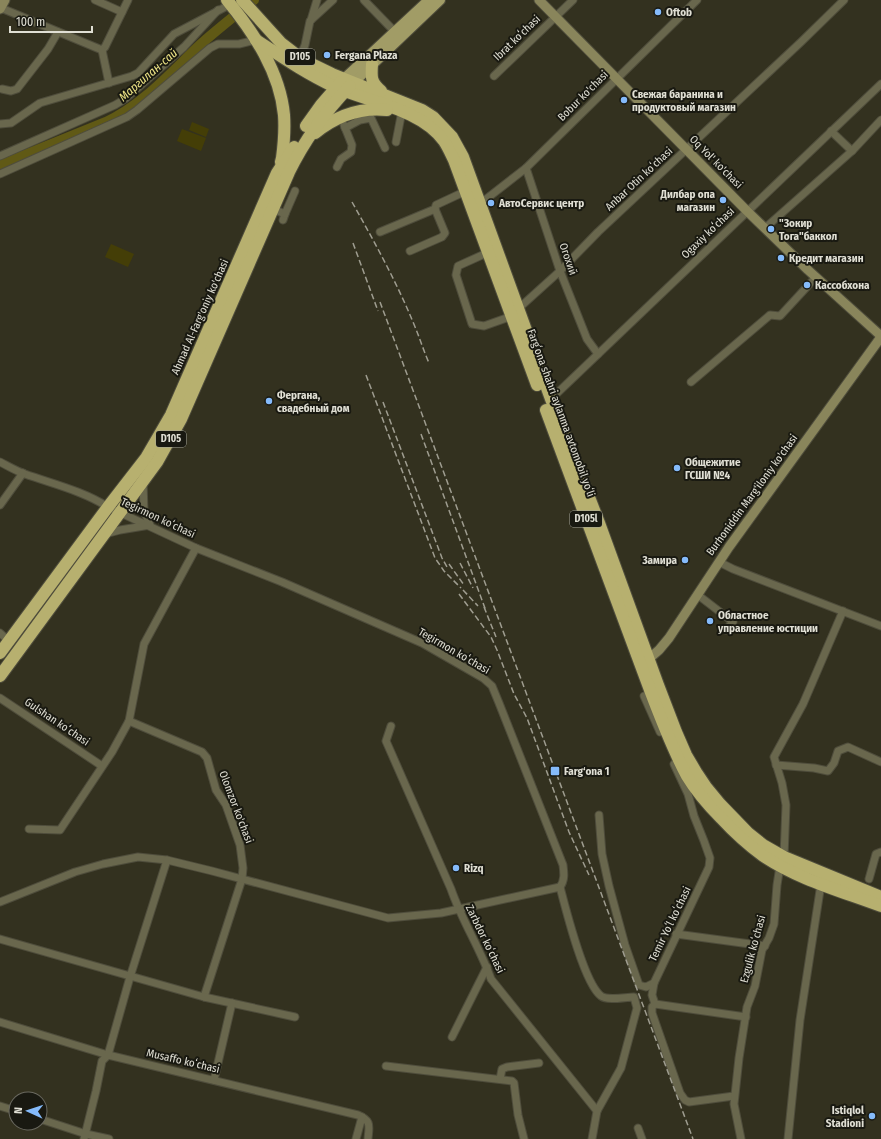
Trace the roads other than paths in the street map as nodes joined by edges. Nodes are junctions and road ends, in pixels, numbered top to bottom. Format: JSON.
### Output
{"nodes":[{"id":1,"x":95,"y":0,"type":"edge"},
{"id":2,"x":128,"y":0,"type":"edge"},
{"id":3,"x":317,"y":0,"type":"edge"},
{"id":4,"x":333,"y":0,"type":"edge"},
{"id":5,"x":364,"y":0,"type":"edge"},
{"id":6,"x":429,"y":0,"type":"edge"},
{"id":7,"x":440,"y":0,"type":"edge"},
{"id":8,"x":539,"y":0,"type":"edge"},
{"id":9,"x":573,"y":0,"type":"edge"},
{"id":10,"x":697,"y":0,"type":"edge"},
{"id":11,"x":844,"y":0,"type":"edge"},
{"id":12,"x":233,"y":1,"type":"edge"},
{"id":13,"x":2,"y":6,"type":"edge"},
{"id":14,"x":218,"y":10,"type":"junction"},
{"id":15,"x":122,"y":12,"type":"junction"},
{"id":16,"x":555,"y":18,"type":"junction"},
{"id":17,"x":311,"y":20,"type":"junction"},
{"id":18,"x":58,"y":32,"type":"junction"},
{"id":19,"x":395,"y":32,"type":"junction"},
{"id":20,"x":256,"y":40,"type":"junction"},
{"id":21,"x":102,"y":50,"type":"junction"},
{"id":22,"x":300,"y":57,"type":"junction"},
{"id":23,"x":372,"y":64,"type":"junction"},
{"id":24,"x":494,"y":76,"type":"dead end"},
{"id":25,"x":616,"y":79,"type":"junction"},
{"id":26,"x":109,"y":82,"type":"junction"},
{"id":27,"x":881,"y":84,"type":"edge"},
{"id":28,"x":345,"y":85,"type":"junction"},
{"id":29,"x":2,"y":89,"type":"dead end"},
{"id":30,"x":384,"y":94,"type":"junction"},
{"id":31,"x":401,"y":111,"type":"junction"},
{"id":32,"x":881,"y":120,"type":"edge"},
{"id":33,"x":343,"y":122,"type":"junction"},
{"id":34,"x":0,"y":124,"type":"edge"},
{"id":35,"x":831,"y":131,"type":"junction"},
{"id":36,"x":305,"y":142,"type":"junction"},
{"id":37,"x":396,"y":142,"type":"dead end"},
{"id":38,"x":384,"y":148,"type":"dead end"},
{"id":39,"x":687,"y":149,"type":"junction"},
{"id":40,"x":852,"y":151,"type":"junction"},
{"id":41,"x":0,"y":156,"type":"edge"},
{"id":42,"x":337,"y":167,"type":"dead end"},
{"id":43,"x":526,"y":168,"type":"junction"},
{"id":44,"x":277,"y":173,"type":"junction"},
{"id":45,"x":0,"y":174,"type":"edge"},
{"id":46,"x":295,"y":191,"type":"dead end"},
{"id":47,"x":466,"y":191,"type":"junction"},
{"id":48,"x":477,"y":206,"type":"junction"},
{"id":49,"x":273,"y":209,"type":"junction"},
{"id":50,"x":435,"y":210,"type":"junction"},
{"id":51,"x":747,"y":211,"type":"junction"},
{"id":52,"x":765,"y":228,"type":"junction"},
{"id":53,"x":380,"y":232,"type":"dead end"},
{"id":54,"x":410,"y":251,"type":"dead end"},
{"id":55,"x":489,"y":252,"type":"junction"},
{"id":56,"x":560,"y":271,"type":"junction"},
{"id":57,"x":816,"y":277,"type":"junction"},
{"id":58,"x":515,"y":312,"type":"junction"},
{"id":59,"x":881,"y":336,"type":"edge"},
{"id":60,"x":598,"y":354,"type":"junction"},
{"id":61,"x":691,"y":382,"type":"dead end"},
{"id":62,"x":551,"y":399,"type":"junction"},
{"id":63,"x":0,"y":462,"type":"edge"},
{"id":64,"x":23,"y":473,"type":"junction"},
{"id":65,"x":143,"y":482,"type":"junction"},
{"id":66,"x":0,"y":505,"type":"edge"},
{"id":67,"x":108,"y":507,"type":"junction"},
{"id":68,"x":121,"y":512,"type":"junction"},
{"id":69,"x":150,"y":525,"type":"junction"},
{"id":70,"x":105,"y":534,"type":"junction"},
{"id":71,"x":196,"y":548,"type":"junction"},
{"id":72,"x":719,"y":562,"type":"junction"},
{"id":73,"x":698,"y":594,"type":"junction"},
{"id":74,"x":843,"y":611,"type":"junction"},
{"id":75,"x":881,"y":626,"type":"edge"},
{"id":76,"x":726,"y":630,"type":"dead end"},
{"id":77,"x":4,"y":637,"type":"edge"},
{"id":78,"x":0,"y":653,"type":"edge"},
{"id":79,"x":645,"y":663,"type":"junction"},
{"id":80,"x":0,"y":676,"type":"edge"},
{"id":81,"x":644,"y":696,"type":"dead end"},
{"id":82,"x":0,"y":698,"type":"edge"},
{"id":83,"x":129,"y":721,"type":"junction"},
{"id":84,"x":391,"y":726,"type":"dead end"},
{"id":85,"x":881,"y":762,"type":"edge"},
{"id":86,"x":776,"y":764,"type":"junction"},
{"id":87,"x":102,"y":766,"type":"junction"},
{"id":88,"x":599,"y":815,"type":"dead end"},
{"id":89,"x":29,"y":828,"type":"dead end"},
{"id":90,"x":881,"y":852,"type":"edge"},
{"id":91,"x":167,"y":860,"type":"junction"},
{"id":92,"x":782,"y":861,"type":"junction"},
{"id":93,"x":242,"y":879,"type":"junction"},
{"id":94,"x":869,"y":879,"type":"dead end"},
{"id":95,"x":821,"y":884,"type":"junction"},
{"id":96,"x":560,"y":887,"type":"junction"},
{"id":97,"x":881,"y":897,"type":"edge"},
{"id":98,"x":0,"y":902,"type":"edge"},
{"id":99,"x":881,"y":906,"type":"edge"},
{"id":100,"x":458,"y":910,"type":"junction"},
{"id":101,"x":676,"y":934,"type":"junction"},
{"id":102,"x":0,"y":939,"type":"edge"},
{"id":103,"x":765,"y":946,"type":"junction"},
{"id":104,"x":487,"y":967,"type":"junction"},
{"id":105,"x":130,"y":976,"type":"junction"},
{"id":106,"x":654,"y":983,"type":"junction"},
{"id":107,"x":204,"y":997,"type":"junction"},
{"id":108,"x":232,"y":1003,"type":"junction"},
{"id":109,"x":655,"y":1004,"type":"junction"},
{"id":110,"x":295,"y":1017,"type":"dead end"},
{"id":111,"x":746,"y":1017,"type":"junction"},
{"id":112,"x":0,"y":1022,"type":"edge"},
{"id":113,"x":452,"y":1036,"type":"dead end"},
{"id":114,"x":108,"y":1055,"type":"junction"},
{"id":115,"x":539,"y":1063,"type":"dead end"},
{"id":116,"x":386,"y":1066,"type":"dead end"},
{"id":117,"x":500,"y":1079,"type":"junction"},
{"id":118,"x":214,"y":1080,"type":"junction"},
{"id":119,"x":734,"y":1096,"type":"junction"},
{"id":120,"x":597,"y":1111,"type":"junction"},
{"id":121,"x":362,"y":1117,"type":"junction"},
{"id":122,"x":48,"y":1122,"type":"edge"},
{"id":123,"x":638,"y":1128,"type":"dead end"},
{"id":124,"x":85,"y":1137,"type":"edge"},
{"id":125,"x":109,"y":1139,"type":"edge"},
{"id":126,"x":356,"y":1139,"type":"edge"},
{"id":127,"x":368,"y":1139,"type":"edge"},
{"id":128,"x":524,"y":1139,"type":"edge"},
{"id":129,"x":592,"y":1139,"type":"edge"},
{"id":130,"x":642,"y":1139,"type":"edge"},
{"id":131,"x":741,"y":1139,"type":"edge"},
{"id":132,"x":788,"y":1139,"type":"edge"}],
"edges":[{"from":1,"to":15,"type":"street"},
{"from":2,"to":15,"type":"street"},
{"from":3,"to":17,"type":"street"},
{"from":4,"to":17,"type":"street"},
{"from":5,"to":19,"type":"street"},
{"from":6,"to":19,"type":"main road","name":"Ahmad Al-Farg'oniy ko'chasi"},
{"from":7,"to":23,"type":"main road","name":"Ahmad Al-Farg'oniy ko'chasi"},
{"from":8,"to":16,"type":"street","name":"Oq Yol' ko'chasi"},
{"from":9,"to":16,"type":"street","name":"Ibrat koʻchasi"},
{"from":10,"to":25,"type":"street","name":"Bobur ko'chasi"},
{"from":11,"to":39,"type":"street","name":"Anbar Otin koʻchasi"},
{"from":12,"to":14,"type":"street"},
{"from":12,"to":20,"type":"highway","number":"D105"},
{"from":12,"to":22,"type":"highway","number":"D105"},
{"from":13,"to":18,"type":"street"},
{"from":14,"to":26,"type":"street"},
{"from":14,"to":41,"type":"street"},
{"from":15,"to":21,"type":"street"},
{"from":16,"to":24,"type":"street","name":"Ibrat koʻchasi"},
{"from":16,"to":25,"type":"street","name":"Oq Yol' ko'chasi"},
{"from":17,"to":22,"type":"street"},
{"from":18,"to":21,"type":"street"},
{"from":18,"to":29,"type":"street"},
{"from":19,"to":28,"type":"main road","name":"Ahmad Al-Farg'oniy ko'chasi"},
{"from":20,"to":28,"type":"highway","number":"D105"},
{"from":20,"to":44,"type":"highway"},
{"from":20,"to":45,"type":"street"},
{"from":21,"to":26,"type":"street"},
{"from":22,"to":28,"type":"highway","number":"D105"},
{"from":23,"to":28,"type":"main road","name":"Ahmad Al-Farg'oniy ko'chasi"},
{"from":23,"to":30,"type":"highway"},
{"from":25,"to":39,"type":"street","name":"Oq Yol' ko'chasi"},
{"from":25,"to":43,"type":"street","name":"Bobur ko'chasi"},
{"from":26,"to":34,"type":"street"},
{"from":27,"to":35,"type":"street","name":"Ogaxiy koʻchasi"},
{"from":28,"to":30,"type":"highway","name":"Fargʻona shahri aylanma avtomobil yoʻli","number":"D105l"},
{"from":28,"to":31,"type":"highway","name":"Fargʻona shahri aylanma avtomobil yoʻli","number":"D105l"},
{"from":28,"to":36,"type":"highway","name":"Ahmad Al-Farg'oniy ko'chasi","number":"D105"},
{"from":28,"to":44,"type":"highway","name":"Ahmad Al-Farg'oniy ko'chasi","number":"D105"},
{"from":30,"to":48,"type":"highway","name":"Fargʻona shahri aylanma avtomobil yoʻli","number":"D105l"},
{"from":31,"to":33,"type":"highway"},
{"from":31,"to":37,"type":"street"},
{"from":31,"to":47,"type":"highway","name":"Fargʻona shahri aylanma avtomobil yoʻli","number":"D105l"},
{"from":32,"to":40,"type":"street"},
{"from":33,"to":36,"type":"highway"},
{"from":33,"to":38,"type":"street"},
{"from":33,"to":42,"type":"street"},
{"from":35,"to":40,"type":"street"},
{"from":35,"to":51,"type":"street","name":"Ogaxiy koʻchasi"},
{"from":36,"to":49,"type":"highway","name":"Ahmad Al-Farg'oniy ko'chasi","number":"D105"},
{"from":39,"to":51,"type":"street","name":"Oq Yol' ko'chasi"},
{"from":39,"to":56,"type":"street","name":"Anbar Otin koʻchasi"},
{"from":40,"to":52,"type":"street"},
{"from":43,"to":48,"type":"street","name":"Bobur ko'chasi"},
{"from":43,"to":56,"type":"street","name":"Огохий"},
{"from":44,"to":67,"type":"highway","name":"Ahmad Al-Farg'oniy ko'chasi","number":"D105"},
{"from":46,"to":49,"type":"street"},
{"from":47,"to":48,"type":"highway","name":"Fargʻona shahri aylanma avtomobil yoʻli","number":"D105l"},
{"from":47,"to":50,"type":"street"},
{"from":48,"to":55,"type":"highway","name":"Fargʻona shahri aylanma avtomobil yoʻli","number":"D105l"},
{"from":48,"to":58,"type":"highway","name":"Fargʻona shahri aylanma avtomobil yoʻli","number":"D105l"},
{"from":49,"to":65,"type":"highway","name":"Ahmad Al-Farg'oniy ko'chasi","number":"D105"},
{"from":50,"to":53,"type":"street"},
{"from":50,"to":54,"type":"street"},
{"from":51,"to":52,"type":"street","name":"Oq Yol' ko'chasi"},
{"from":51,"to":60,"type":"street","name":"Ogaxiy koʻchasi"},
{"from":52,"to":57,"type":"street","name":"Oq Yol' ko'chasi"},
{"from":55,"to":58,"type":"highway","name":"Fargʻona shahri aylanma avtomobil yoʻli","number":"D105l"},
{"from":55,"to":58,"type":"street"},
{"from":56,"to":58,"type":"street","name":"Anbar Otin koʻchasi"},
{"from":56,"to":60,"type":"street","name":"Огохий"},
{"from":57,"to":59,"type":"street","name":"Oq Yol' ko'chasi"},
{"from":57,"to":61,"type":"street"},
{"from":58,"to":62,"type":"highway","name":"Fargʻona shahri aylanma avtomobil yoʻli","number":"D105l"},
{"from":58,"to":79,"type":"highway","name":"Fargʻona shahri aylanma avtomobil yoʻli","number":"D105l"},
{"from":59,"to":72,"type":"street","name":"Burhoniddin Marg'iloniy ko'chasi"},
{"from":60,"to":62,"type":"street","name":"Ogaxiy koʻchasi"},
{"from":62,"to":79,"type":"highway","name":"Fargʻona shahri aylanma avtomobil yoʻli","number":"D105l"},
{"from":63,"to":64,"type":"street","name":"Tegirmon koʻchasi"},
{"from":64,"to":66,"type":"street"},
{"from":64,"to":67,"type":"street","name":"Tegirmon koʻchasi"},
{"from":65,"to":68,"type":"highway","name":"Ahmad Al-Farg'oniy ko'chasi","number":"D105"},
{"from":65,"to":69,"type":"street"},
{"from":67,"to":68,"type":"street","name":"Tegirmon koʻchasi"},
{"from":67,"to":77,"type":"highway","name":"Ahmad Al-Farg'oniy ko'chasi","number":"D105"},
{"from":68,"to":69,"type":"street","name":"Tegirmon koʻchasi"},
{"from":68,"to":70,"type":"highway","name":"Ahmad Al-Farg'oniy ko'chasi","number":"D105"},
{"from":69,"to":70,"type":"street"},
{"from":69,"to":71,"type":"street","name":"Tegirmon koʻchasi"},
{"from":70,"to":80,"type":"highway","name":"Ahmad Al-Farg'oniy ko'chasi","number":"D105"},
{"from":71,"to":83,"type":"street"},
{"from":71,"to":96,"type":"street","name":"Tegirmon koʻchasi"},
{"from":72,"to":73,"type":"street","name":"Burhoniddin Marg'iloniy ko'chasi"},
{"from":72,"to":74,"type":"street"},
{"from":73,"to":76,"type":"street"},
{"from":73,"to":79,"type":"street","name":"Burhoniddin Marg'iloniy ko'chasi"},
{"from":74,"to":75,"type":"street"},
{"from":74,"to":86,"type":"street"},
{"from":77,"to":78,"type":"highway","name":"Ahmad Al-Farg'oniy ko'chasi","number":"D105"},
{"from":79,"to":92,"type":"highway","name":"Fargʻona shahri aylanma avtomobil yoʻli","number":"D105l"},
{"from":81,"to":101,"type":"street","name":"Temir Yoʻl koʻchasi"},
{"from":82,"to":87,"type":"street","name":"Gulshan koʻchasi"},
{"from":83,"to":87,"type":"street"},
{"from":83,"to":93,"type":"street","name":"Olomzor ko'chasi"},
{"from":84,"to":100,"type":"street","name":"Zarbdor koʻchasi"},
{"from":85,"to":86,"type":"street"},
{"from":86,"to":92,"type":"street","name":"Ezgulik koʻchasi"},
{"from":87,"to":89,"type":"street"},
{"from":88,"to":106,"type":"street","name":"Temir Yoʻl koʻchasi"},
{"from":90,"to":94,"type":"street"},
{"from":91,"to":93,"type":"street"},
{"from":91,"to":98,"type":"street"},
{"from":91,"to":105,"type":"street"},
{"from":92,"to":95,"type":"highway","name":"Fargʻona shahri aylanma avtomobil yoʻli","number":"D105l"},
{"from":92,"to":97,"type":"highway","name":"Fargʻona shahri aylanma avtomobil yoʻli","number":"D105l"},
{"from":92,"to":103,"type":"street","name":"Ezgulik koʻchasi"},
{"from":93,"to":100,"type":"street"},
{"from":93,"to":107,"type":"street","name":"Olomzor ko'chasi"},
{"from":95,"to":99,"type":"highway","name":"Fargʻona shahri aylanma avtomobil yoʻli","number":"D105l"},
{"from":95,"to":132,"type":"street"},
{"from":96,"to":100,"type":"street"},
{"from":96,"to":120,"type":"street","name":"Tegirmon koʻchasi"},
{"from":100,"to":104,"type":"street","name":"Zarbdor koʻchasi"},
{"from":101,"to":103,"type":"street"},
{"from":101,"to":106,"type":"street","name":"Temir Yoʻl koʻchasi"},
{"from":102,"to":105,"type":"street"},
{"from":103,"to":111,"type":"street","name":"Ezgulik koʻchasi"},
{"from":104,"to":113,"type":"street"},
{"from":104,"to":120,"type":"street","name":"Zarbdor koʻchasi"},
{"from":105,"to":107,"type":"street"},
{"from":105,"to":114,"type":"street"},
{"from":106,"to":109,"type":"street"},
{"from":107,"to":108,"type":"street"},
{"from":108,"to":110,"type":"street"},
{"from":108,"to":118,"type":"street"},
{"from":109,"to":111,"type":"street"},
{"from":109,"to":119,"type":"street"},
{"from":111,"to":119,"type":"street","name":"Ezgulik koʻchasi"},
{"from":112,"to":114,"type":"street","name":"Musaffo koʻchasi"},
{"from":114,"to":118,"type":"street","name":"Musaffo koʻchasi"},
{"from":114,"to":124,"type":"street"},
{"from":115,"to":117,"type":"street"},
{"from":116,"to":117,"type":"street"},
{"from":117,"to":128,"type":"street"},
{"from":118,"to":121,"type":"street","name":"Musaffo koʻchasi"},
{"from":119,"to":131,"type":"street","name":"Ezgulik koʻchasi"},
{"from":120,"to":129,"type":"street"},
{"from":121,"to":126,"type":"street"},
{"from":121,"to":127,"type":"street"},
{"from":122,"to":124,"type":"street"},
{"from":123,"to":130,"type":"street"},
{"from":124,"to":125,"type":"street"}]}
